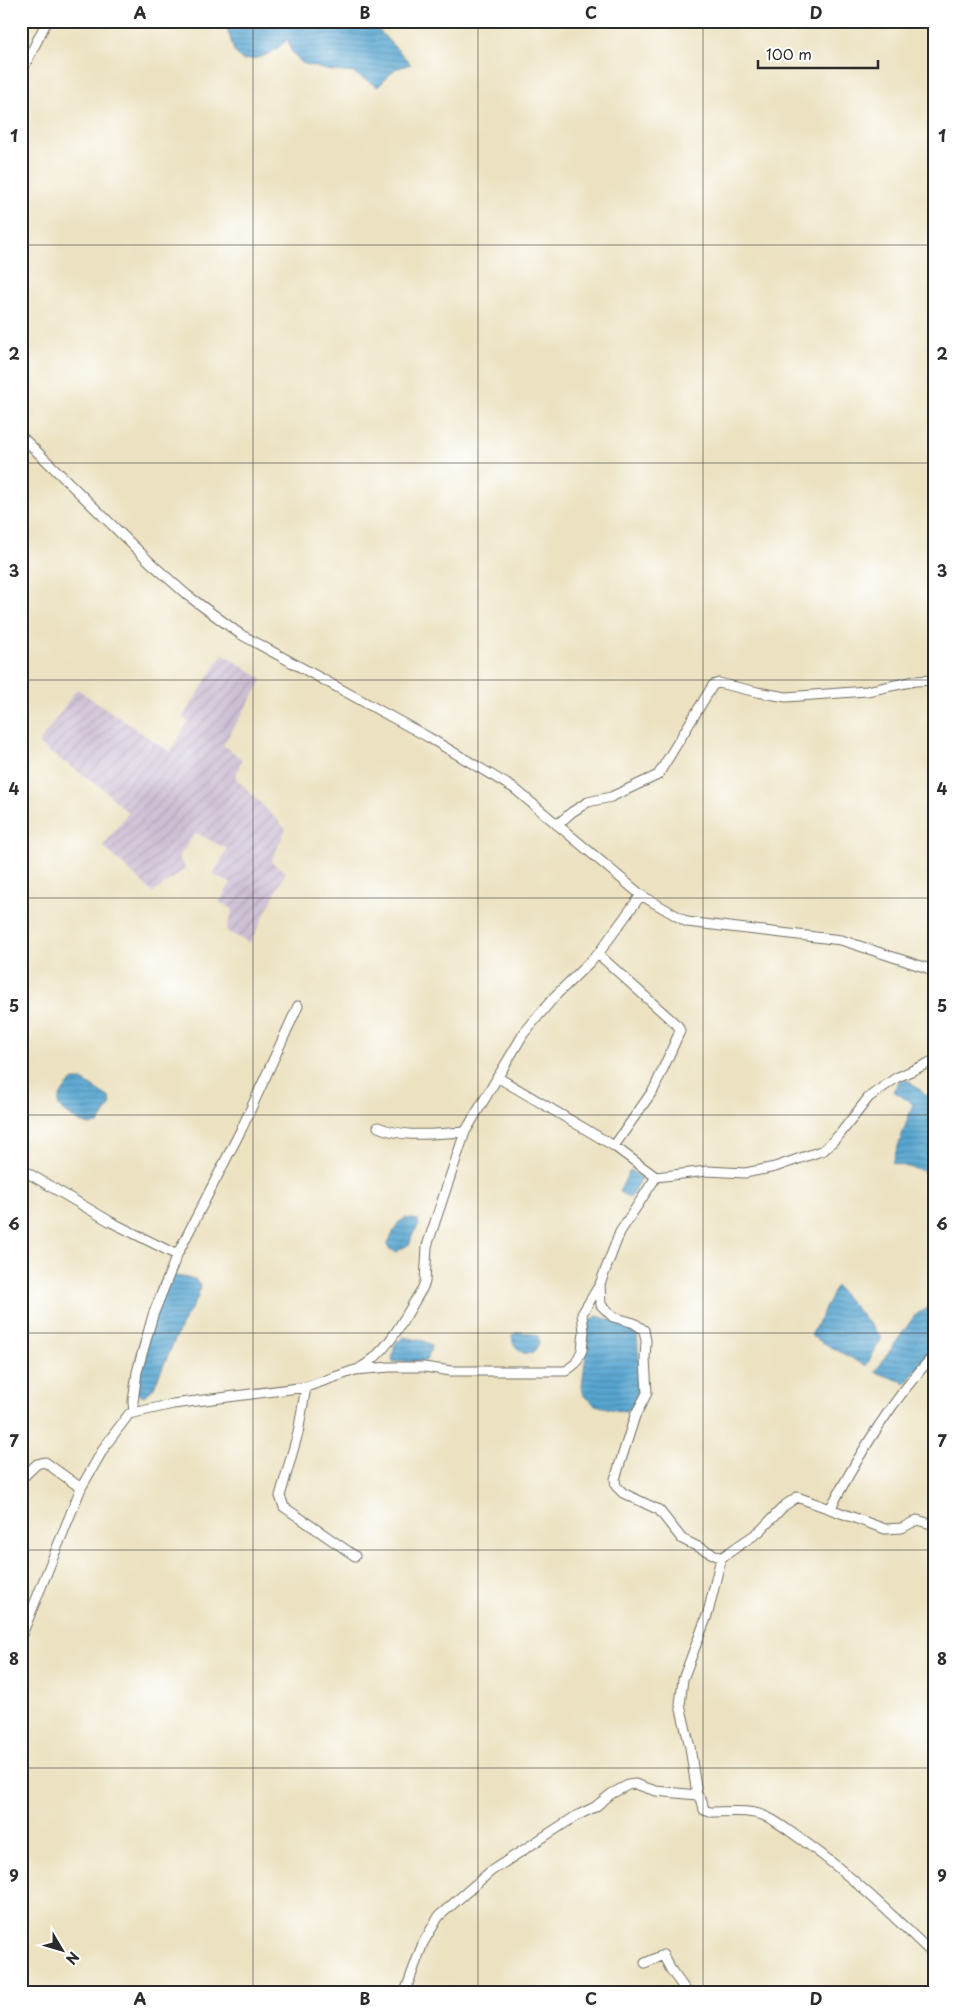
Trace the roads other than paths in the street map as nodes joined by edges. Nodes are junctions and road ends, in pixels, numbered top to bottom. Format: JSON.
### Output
{"nodes":[{"id":1,"x":47,"y":21,"type":"edge"},
{"id":2,"x":21,"y":73,"type":"edge"},
{"id":3,"x":21,"y":436,"type":"edge"},
{"id":4,"x":935,"y":680,"type":"edge"},
{"id":5,"x":557,"y":825,"type":"junction"},
{"id":6,"x":641,"y":895,"type":"junction"},
{"id":7,"x":598,"y":954,"type":"junction"},
{"id":8,"x":935,"y":973,"type":"edge"},
{"id":9,"x":298,"y":1006,"type":"dead end"},
{"id":10,"x":935,"y":1060,"type":"edge"},
{"id":11,"x":497,"y":1077,"type":"junction"},
{"id":12,"x":378,"y":1127,"type":"dead end"},
{"id":13,"x":465,"y":1132,"type":"junction"},
{"id":14,"x":614,"y":1146,"type":"junction"},
{"id":15,"x":21,"y":1169,"type":"edge"},
{"id":16,"x":656,"y":1177,"type":"junction"},
{"id":17,"x":178,"y":1255,"type":"junction"},
{"id":18,"x":600,"y":1284,"type":"junction"},
{"id":19,"x":935,"y":1354,"type":"edge"},
{"id":20,"x":355,"y":1370,"type":"junction"},
{"id":21,"x":306,"y":1387,"type":"junction"},
{"id":22,"x":134,"y":1412,"type":"junction"},
{"id":23,"x":21,"y":1479,"type":"edge"},
{"id":24,"x":81,"y":1488,"type":"junction"},
{"id":25,"x":830,"y":1509,"type":"junction"},
{"id":26,"x":935,"y":1525,"type":"edge"},
{"id":27,"x":355,"y":1556,"type":"dead end"},
{"id":28,"x":721,"y":1558,"type":"junction"},
{"id":29,"x":21,"y":1637,"type":"edge"},
{"id":30,"x":697,"y":1795,"type":"junction"},
{"id":31,"x":935,"y":1956,"type":"edge"},
{"id":32,"x":645,"y":1963,"type":"dead end"},
{"id":33,"x":405,"y":1992,"type":"edge"},
{"id":34,"x":686,"y":1992,"type":"edge"}],
"edges":[{"from":1,"to":2,"type":"street"},
{"from":3,"to":5,"type":"street"},
{"from":4,"to":5,"type":"street"},
{"from":5,"to":6,"type":"street"},
{"from":6,"to":7,"type":"street"},
{"from":6,"to":8,"type":"street"},
{"from":7,"to":11,"type":"street"},
{"from":7,"to":14,"type":"street"},
{"from":9,"to":17,"type":"street"},
{"from":10,"to":16,"type":"street"},
{"from":11,"to":13,"type":"street"},
{"from":11,"to":14,"type":"street"},
{"from":12,"to":13,"type":"street"},
{"from":13,"to":20,"type":"street"},
{"from":14,"to":16,"type":"street"},
{"from":15,"to":17,"type":"street"},
{"from":16,"to":18,"type":"street"},
{"from":17,"to":22,"type":"street"},
{"from":18,"to":20,"type":"street"},
{"from":18,"to":28,"type":"street"},
{"from":19,"to":25,"type":"street"},
{"from":20,"to":21,"type":"street"},
{"from":21,"to":22,"type":"street"},
{"from":21,"to":27,"type":"street"},
{"from":22,"to":24,"type":"street"},
{"from":23,"to":24,"type":"street"},
{"from":24,"to":29,"type":"street"},
{"from":25,"to":26,"type":"street"},
{"from":25,"to":28,"type":"street"},
{"from":28,"to":30,"type":"street"},
{"from":30,"to":31,"type":"street"},
{"from":30,"to":33,"type":"street"},
{"from":32,"to":34,"type":"street"}]}
